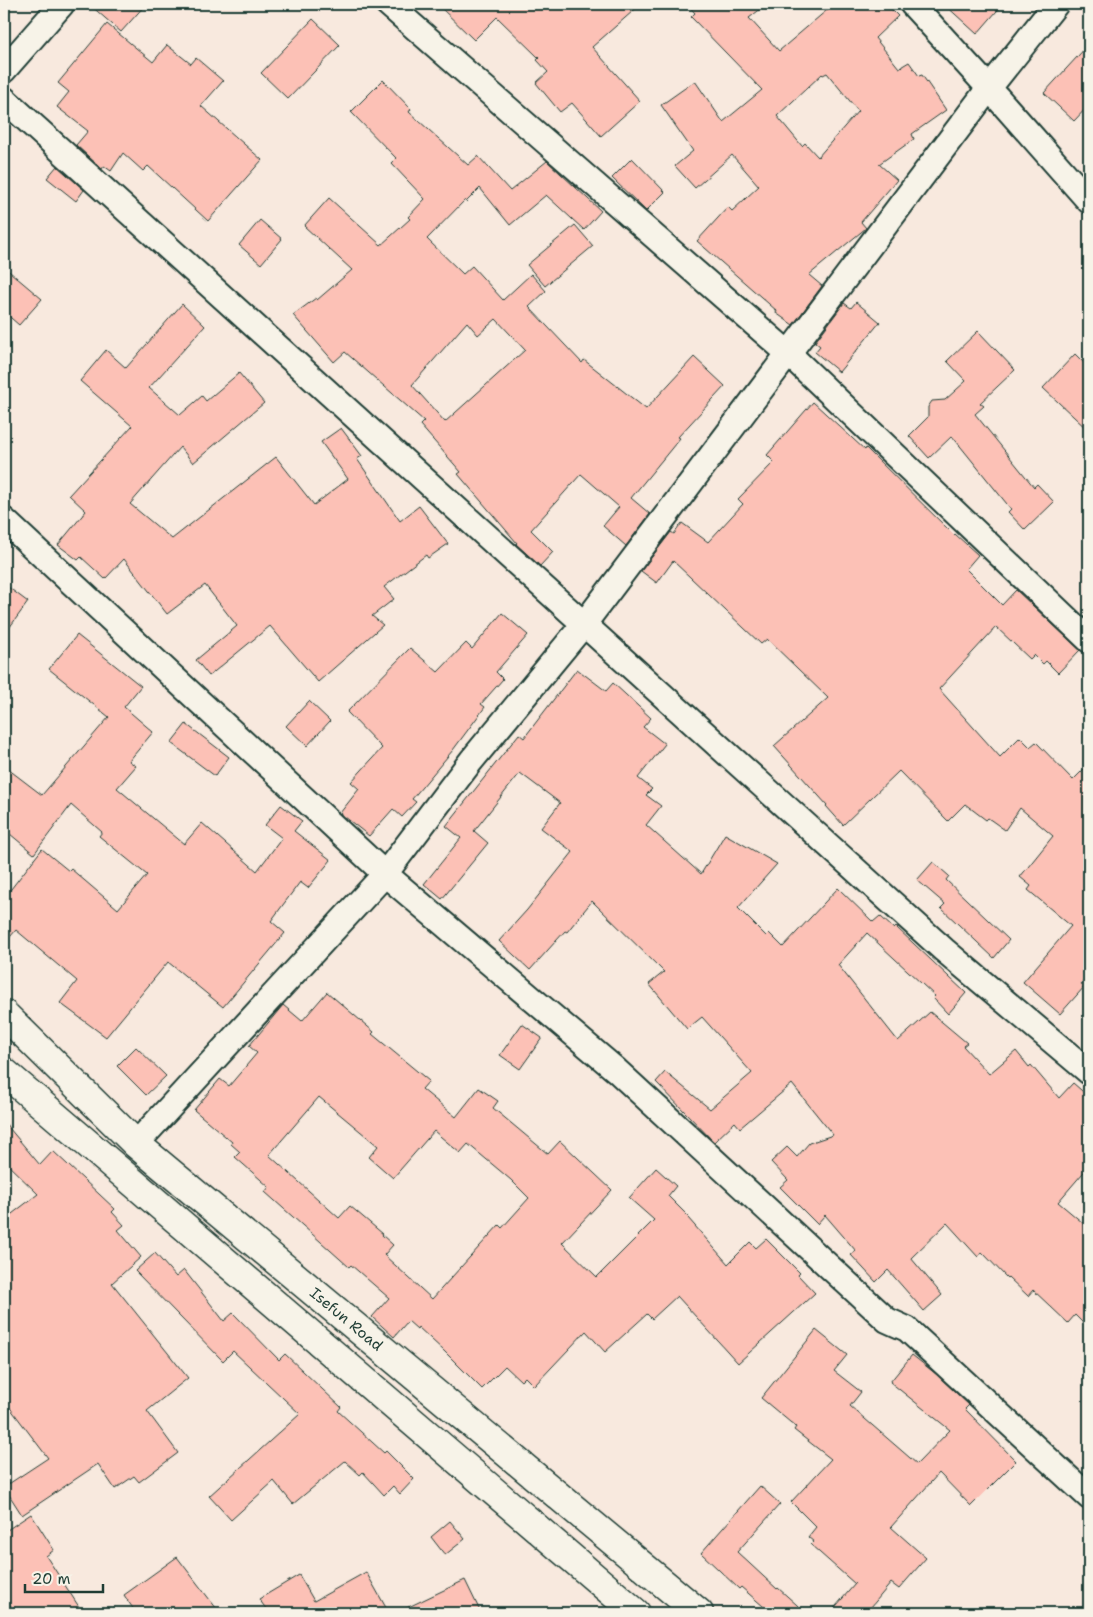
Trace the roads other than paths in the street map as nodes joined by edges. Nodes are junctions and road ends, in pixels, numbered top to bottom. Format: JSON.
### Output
{"nodes":[{"id":1,"x":62,"y":4,"type":"edge"},
{"id":2,"x":388,"y":4,"type":"edge"},
{"id":3,"x":912,"y":4,"type":"edge"},
{"id":4,"x":1056,"y":4,"type":"edge"},
{"id":5,"x":4,"y":70,"type":"edge"},
{"id":6,"x":989,"y":88,"type":"junction"},
{"id":7,"x":4,"y":99,"type":"edge"},
{"id":8,"x":1089,"y":201,"type":"edge"},
{"id":9,"x":789,"y":354,"type":"junction"},
{"id":10,"x":4,"y":520,"type":"edge"},
{"id":11,"x":584,"y":624,"type":"junction"},
{"id":12,"x":1089,"y":640,"type":"edge"},
{"id":13,"x":385,"y":874,"type":"junction"},
{"id":14,"x":4,"y":1014,"type":"edge"},
{"id":15,"x":4,"y":1072,"type":"edge"},
{"id":16,"x":1089,"y":1072,"type":"edge"},
{"id":17,"x":136,"y":1144,"type":"junction"},
{"id":18,"x":1089,"y":1497,"type":"edge"},
{"id":19,"x":636,"y":1613,"type":"edge"},
{"id":20,"x":699,"y":1613,"type":"edge"}],
"edges":[{"from":1,"to":5,"type":"street"},
{"from":2,"to":9,"type":"street"},
{"from":3,"to":6,"type":"street"},
{"from":4,"to":6,"type":"street"},
{"from":6,"to":8,"type":"street"},
{"from":6,"to":9,"type":"street"},
{"from":7,"to":11,"type":"street"},
{"from":9,"to":11,"type":"street"},
{"from":9,"to":12,"type":"street"},
{"from":10,"to":13,"type":"street"},
{"from":11,"to":13,"type":"street"},
{"from":11,"to":16,"type":"street"},
{"from":13,"to":17,"type":"street"},
{"from":13,"to":18,"type":"street"},
{"from":14,"to":17,"type":"street","name":"Isefun Road"},
{"from":15,"to":19,"type":"street"},
{"from":17,"to":20,"type":"street","name":"Isefun Road"}]}
